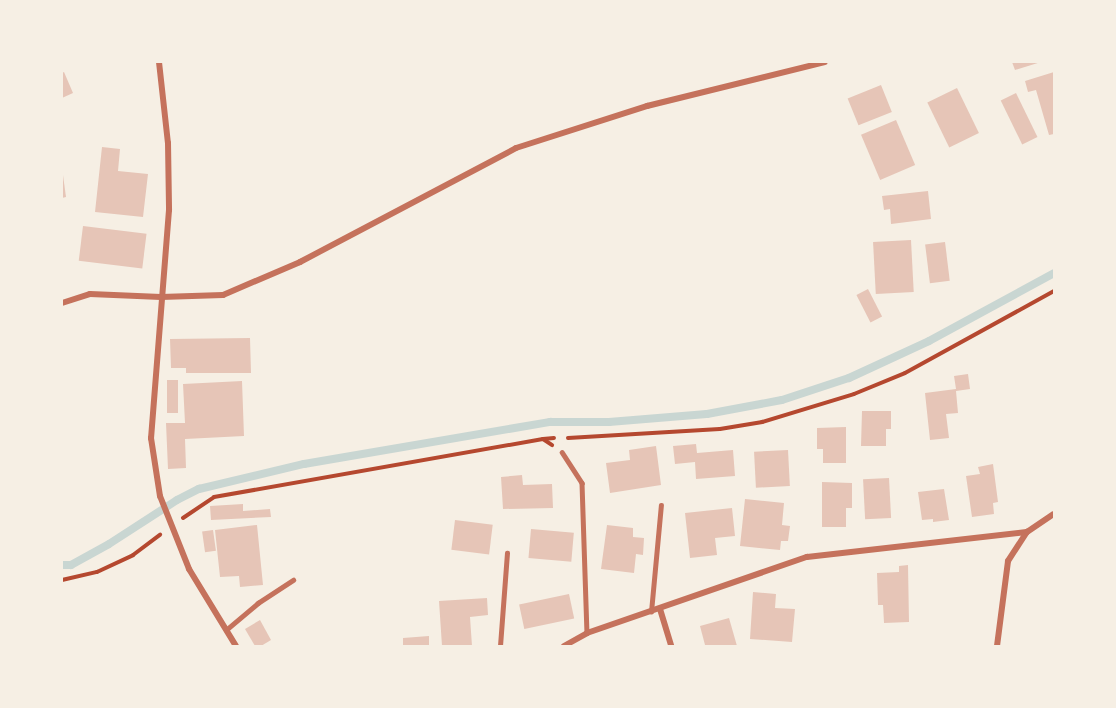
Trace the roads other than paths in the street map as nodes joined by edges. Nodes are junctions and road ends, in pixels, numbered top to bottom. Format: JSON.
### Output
{"nodes":[{"id":1,"x":159,"y":62,"type":"edge"},
{"id":2,"x":825,"y":62,"type":"edge"},
{"id":3,"x":161,"y":297,"type":"junction"},
{"id":4,"x":62,"y":303,"type":"edge"},
{"id":5,"x":562,"y":452,"type":"road end"},
{"id":6,"x":662,"y":505,"type":"dead end"},
{"id":7,"x":1054,"y":514,"type":"edge"},
{"id":8,"x":1027,"y":532,"type":"junction"},
{"id":9,"x":507,"y":553,"type":"dead end"},
{"id":10,"x":293,"y":580,"type":"dead end"},
{"id":11,"x":660,"y":609,"type":"junction"},
{"id":12,"x":651,"y":612,"type":"junction"},
{"id":13,"x":226,"y":630,"type":"junction"},
{"id":14,"x":587,"y":633,"type":"junction"},
{"id":15,"x":236,"y":646,"type":"edge"},
{"id":16,"x":500,"y":646,"type":"edge"},
{"id":17,"x":564,"y":646,"type":"edge"},
{"id":18,"x":671,"y":646,"type":"edge"},
{"id":19,"x":997,"y":646,"type":"edge"}],
"edges":[{"from":1,"to":3,"type":"street"},
{"from":2,"to":3,"type":"street"},
{"from":3,"to":4,"type":"street"},
{"from":3,"to":13,"type":"street"},
{"from":5,"to":14,"type":"lane"},
{"from":6,"to":12,"type":"lane"},
{"from":7,"to":8,"type":"street"},
{"from":8,"to":11,"type":"street"},
{"from":8,"to":19,"type":"street"},
{"from":9,"to":16,"type":"lane"},
{"from":10,"to":13,"type":"lane"},
{"from":11,"to":12,"type":"street"},
{"from":11,"to":18,"type":"street"},
{"from":12,"to":14,"type":"street"},
{"from":13,"to":15,"type":"street"},
{"from":14,"to":17,"type":"street"}]}
